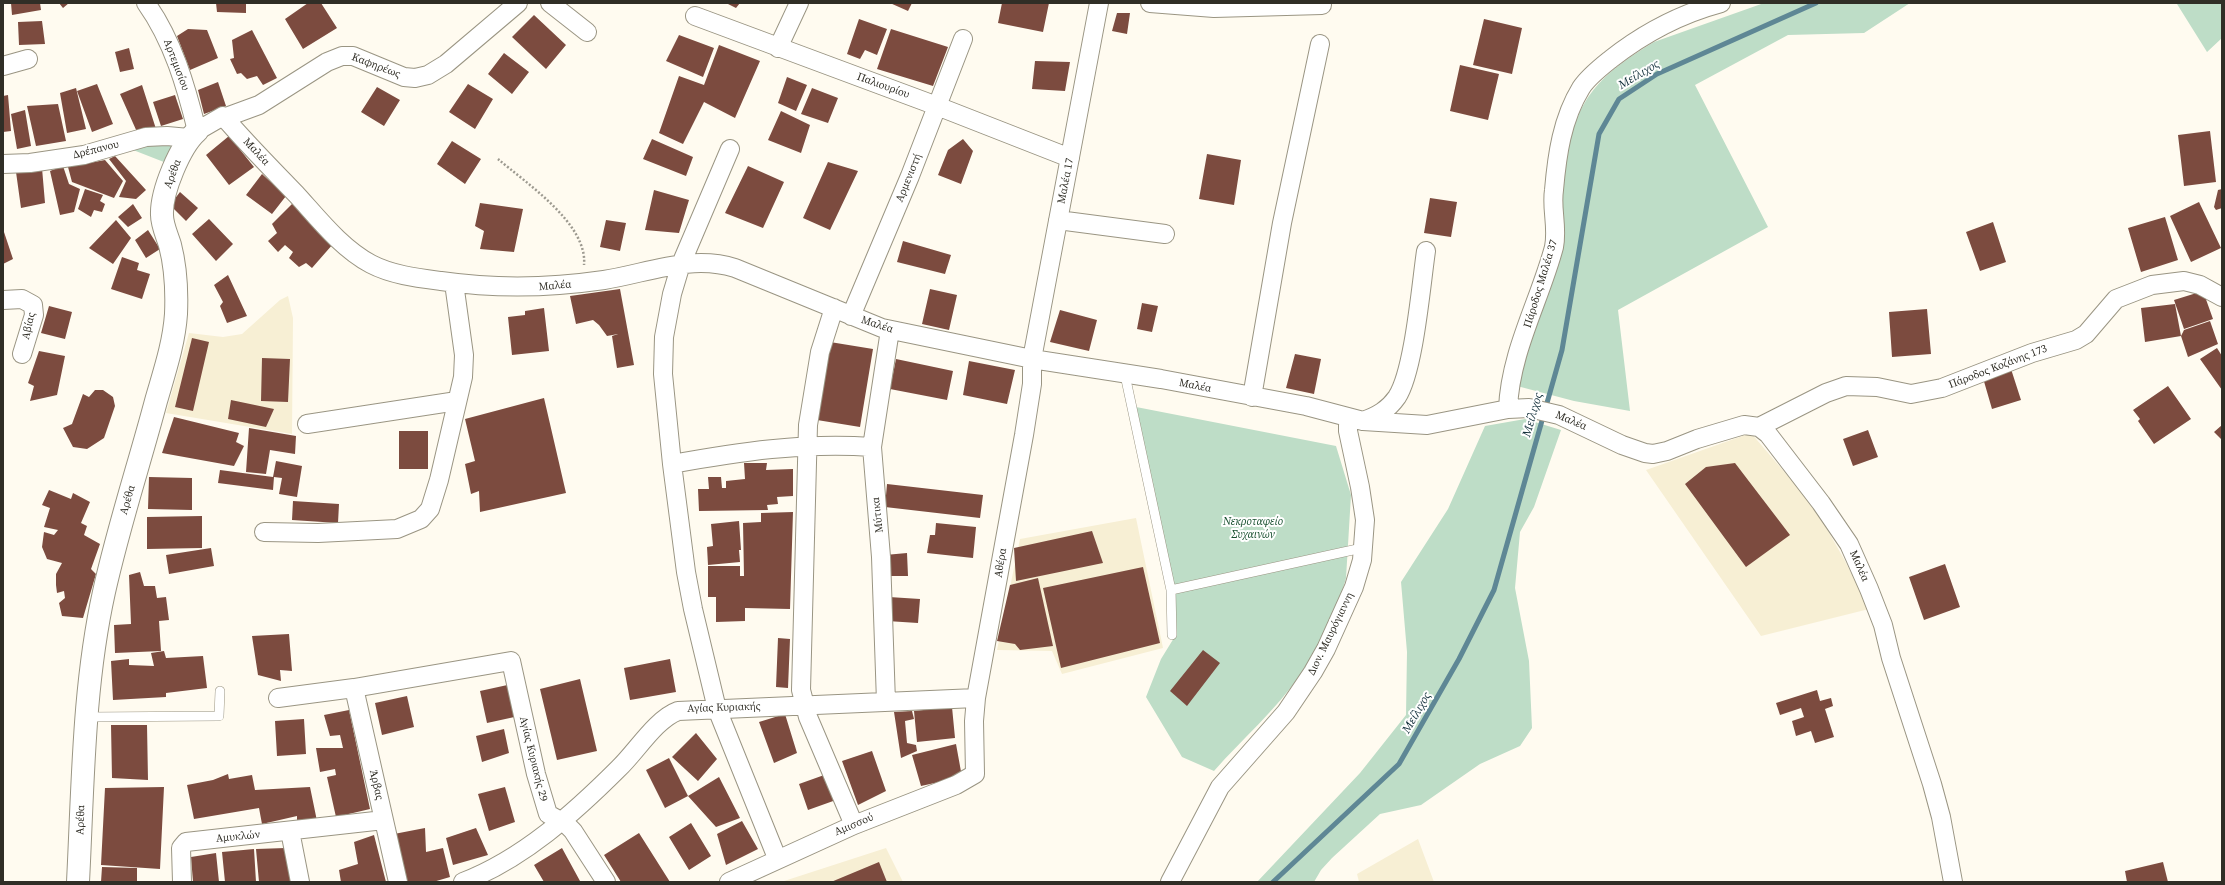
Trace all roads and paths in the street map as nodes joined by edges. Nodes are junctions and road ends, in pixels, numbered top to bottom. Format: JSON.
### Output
{"nodes":[{"id":1,"x":146,"y":3,"type":"edge"},
{"id":2,"x":518,"y":3,"type":"edge"},
{"id":3,"x":550,"y":3,"type":"edge"},
{"id":4,"x":799,"y":3,"type":"edge"},
{"id":5,"x":1099,"y":3,"type":"edge"},
{"id":6,"x":1150,"y":3,"type":"edge"},
{"id":7,"x":1721,"y":3,"type":"edge"},
{"id":8,"x":1322,"y":5,"type":"dead end"},
{"id":9,"x":695,"y":16,"type":"dead end"},
{"id":10,"x":587,"y":32,"type":"dead end"},
{"id":11,"x":963,"y":39,"type":"dead end"},
{"id":12,"x":1320,"y":44,"type":"dead end"},
{"id":13,"x":778,"y":48,"type":"junction"},
{"id":14,"x":28,"y":60,"type":"dead end"},
{"id":15,"x":3,"y":66,"type":"edge"},
{"id":16,"x":937,"y":106,"type":"junction"},
{"id":17,"x":228,"y":122,"type":"junction"},
{"id":18,"x":193,"y":135,"type":"junction"},
{"id":19,"x":730,"y":149,"type":"dead end"},
{"id":20,"x":498,"y":158,"type":"dead end"},
{"id":21,"x":1070,"y":158,"type":"junction"},
{"id":22,"x":3,"y":164,"type":"edge"},
{"id":23,"x":1058,"y":220,"type":"junction"},
{"id":24,"x":1165,"y":234,"type":"dead end"},
{"id":25,"x":1426,"y":251,"type":"dead end"},
{"id":26,"x":681,"y":264,"type":"junction"},
{"id":27,"x":454,"y":283,"type":"junction"},
{"id":28,"x":581,"y":284,"type":"junction"},
{"id":29,"x":2222,"y":297,"type":"edge"},
{"id":30,"x":3,"y":300,"type":"edge"},
{"id":31,"x":834,"y":308,"type":"junction"},
{"id":32,"x":851,"y":316,"type":"junction"},
{"id":33,"x":890,"y":330,"type":"junction"},
{"id":34,"x":22,"y":354,"type":"dead end"},
{"id":35,"x":1032,"y":359,"type":"junction"},
{"id":36,"x":1125,"y":375,"type":"junction"},
{"id":37,"x":1252,"y":397,"type":"junction"},
{"id":38,"x":457,"y":400,"type":"junction"},
{"id":39,"x":1508,"y":408,"type":"junction"},
{"id":40,"x":1355,"y":419,"type":"junction"},
{"id":41,"x":307,"y":424,"type":"dead end"},
{"id":42,"x":1759,"y":427,"type":"junction"},
{"id":43,"x":806,"y":446,"type":"junction"},
{"id":44,"x":872,"y":447,"type":"junction"},
{"id":45,"x":672,"y":464,"type":"junction"},
{"id":46,"x":264,"y":532,"type":"dead end"},
{"id":47,"x":1362,"y":548,"type":"junction"},
{"id":48,"x":1171,"y":590,"type":"junction"},
{"id":49,"x":1172,"y":635,"type":"dead end"},
{"id":50,"x":354,"y":688,"type":"junction"},
{"id":51,"x":220,"y":692,"type":"dead end"},
{"id":52,"x":278,"y":698,"type":"dead end"},
{"id":53,"x":976,"y":698,"type":"junction"},
{"id":54,"x":886,"y":702,"type":"junction"},
{"id":55,"x":803,"y":706,"type":"junction"},
{"id":56,"x":717,"y":709,"type":"junction"},
{"id":57,"x":87,"y":717,"type":"junction"},
{"id":58,"x":976,"y":768,"type":"joint"},
{"id":59,"x":384,"y":820,"type":"junction"},
{"id":60,"x":560,"y":821,"type":"junction"},
{"id":61,"x":854,"y":824,"type":"junction"},
{"id":62,"x":290,"y":831,"type":"junction"},
{"id":63,"x":777,"y":858,"type":"junction"},
{"id":64,"x":78,"y":882,"type":"edge"},
{"id":65,"x":182,"y":882,"type":"edge"},
{"id":66,"x":300,"y":882,"type":"edge"},
{"id":67,"x":398,"y":882,"type":"edge"},
{"id":68,"x":463,"y":882,"type":"edge"},
{"id":69,"x":606,"y":882,"type":"edge"},
{"id":70,"x":729,"y":882,"type":"edge"},
{"id":71,"x":1170,"y":882,"type":"edge"},
{"id":72,"x":1952,"y":882,"type":"edge"}],
"edges":[{"from":1,"to":18,"type":"street","name":"Αρτεμισίου"},
{"from":2,"to":17,"type":"street","name":"Καφηρέως"},
{"from":3,"to":10,"type":"street"},
{"from":4,"to":13,"type":"street"},
{"from":5,"to":21,"type":"street","name":"Μαλέα 17"},
{"from":6,"to":8,"type":"street"},
{"from":7,"to":39,"type":"street","name":"Πάροδος Μαλέα 37"},
{"from":9,"to":13,"type":"street","name":"Παλιουρίου"},
{"from":11,"to":16,"type":"street","name":"Αρμενιστή"},
{"from":12,"to":37,"type":"street"},
{"from":13,"to":16,"type":"street","name":"Παλιουρίου"},
{"from":14,"to":15,"type":"street"},
{"from":16,"to":21,"type":"street","name":"Παλιουρίου"},
{"from":16,"to":32,"type":"street","name":"Αρμενιστή"},
{"from":17,"to":18,"type":"street"},
{"from":17,"to":27,"type":"street","name":"Μαλέα"},
{"from":18,"to":22,"type":"street","name":"Δρέπανου"},
{"from":18,"to":57,"type":"street","name":"Αρέθα"},
{"from":19,"to":26,"type":"street"},
{"from":20,"to":28,"type":"path"},
{"from":21,"to":23,"type":"street","name":"Μαλέα 17"},
{"from":23,"to":24,"type":"street"},
{"from":23,"to":35,"type":"street","name":"Μαλέα 17"},
{"from":25,"to":40,"type":"street"},
{"from":26,"to":28,"type":"street","name":"Μαλέα"},
{"from":26,"to":31,"type":"street","name":"Μαλέα"},
{"from":26,"to":45,"type":"street"},
{"from":27,"to":28,"type":"street","name":"Μαλέα"},
{"from":27,"to":38,"type":"street"},
{"from":29,"to":42,"type":"street","name":"Πάροδος Κοζάνης 173"},
{"from":30,"to":34,"type":"street","name":"Αβίας"},
{"from":31,"to":32,"type":"street","name":"Μαλέα"},
{"from":31,"to":43,"type":"street"},
{"from":32,"to":33,"type":"street","name":"Μαλέα"},
{"from":33,"to":35,"type":"street","name":"Μαλέα"},
{"from":33,"to":44,"type":"street","name":"Μύτικα"},
{"from":35,"to":36,"type":"street","name":"Μαλέα"},
{"from":35,"to":53,"type":"street","name":"Αθέρα"},
{"from":36,"to":37,"type":"street","name":"Μαλέα"},
{"from":36,"to":48,"type":"lane"},
{"from":37,"to":40,"type":"street","name":"Μαλέα"},
{"from":38,"to":41,"type":"street"},
{"from":38,"to":46,"type":"street"},
{"from":39,"to":40,"type":"street","name":"Μαλέα"},
{"from":39,"to":42,"type":"street","name":"Μαλέα"},
{"from":40,"to":47,"type":"street","name":"Διον. Μαυρόγιαννη"},
{"from":42,"to":72,"type":"street","name":"Μαλέα"},
{"from":43,"to":44,"type":"street"},
{"from":43,"to":45,"type":"street"},
{"from":43,"to":55,"type":"street"},
{"from":44,"to":54,"type":"street","name":"Μύτικα"},
{"from":45,"to":56,"type":"street"},
{"from":47,"to":48,"type":"lane"},
{"from":47,"to":71,"type":"street","name":"Διον. Μαυρόγιαννη"},
{"from":48,"to":49,"type":"lane"},
{"from":50,"to":52,"type":"street"},
{"from":50,"to":59,"type":"street","name":"Άρβας"},
{"from":50,"to":60,"type":"street","name":"Αγίας Κυριακής 29"},
{"from":51,"to":57,"type":"lane"},
{"from":53,"to":54,"type":"street","name":"Αγίας Κυριακής"},
{"from":53,"to":58,"type":"street","name":"Αθέρα"},
{"from":54,"to":55,"type":"street","name":"Αγίας Κυριακής"},
{"from":55,"to":56,"type":"street","name":"Αγίας Κυριακής"},
{"from":55,"to":61,"type":"street"},
{"from":56,"to":60,"type":"street","name":"Αγίας Κυριακής"},
{"from":56,"to":63,"type":"street"},
{"from":57,"to":64,"type":"street","name":"Αρέθα"},
{"from":58,"to":61,"type":"street","name":"Αμισσού"},
{"from":59,"to":62,"type":"street","name":"Αμυκλών"},
{"from":59,"to":67,"type":"street","name":"Άρβας"},
{"from":60,"to":68,"type":"street","name":"Αγίας Κυριακής"},
{"from":60,"to":69,"type":"street","name":"Αγίας Κυριακής 29"},
{"from":61,"to":63,"type":"street","name":"Αμισσού"},
{"from":62,"to":65,"type":"street","name":"Αμυκλών"},
{"from":62,"to":66,"type":"street"},
{"from":63,"to":70,"type":"street","name":"Αμισσού"}]}
